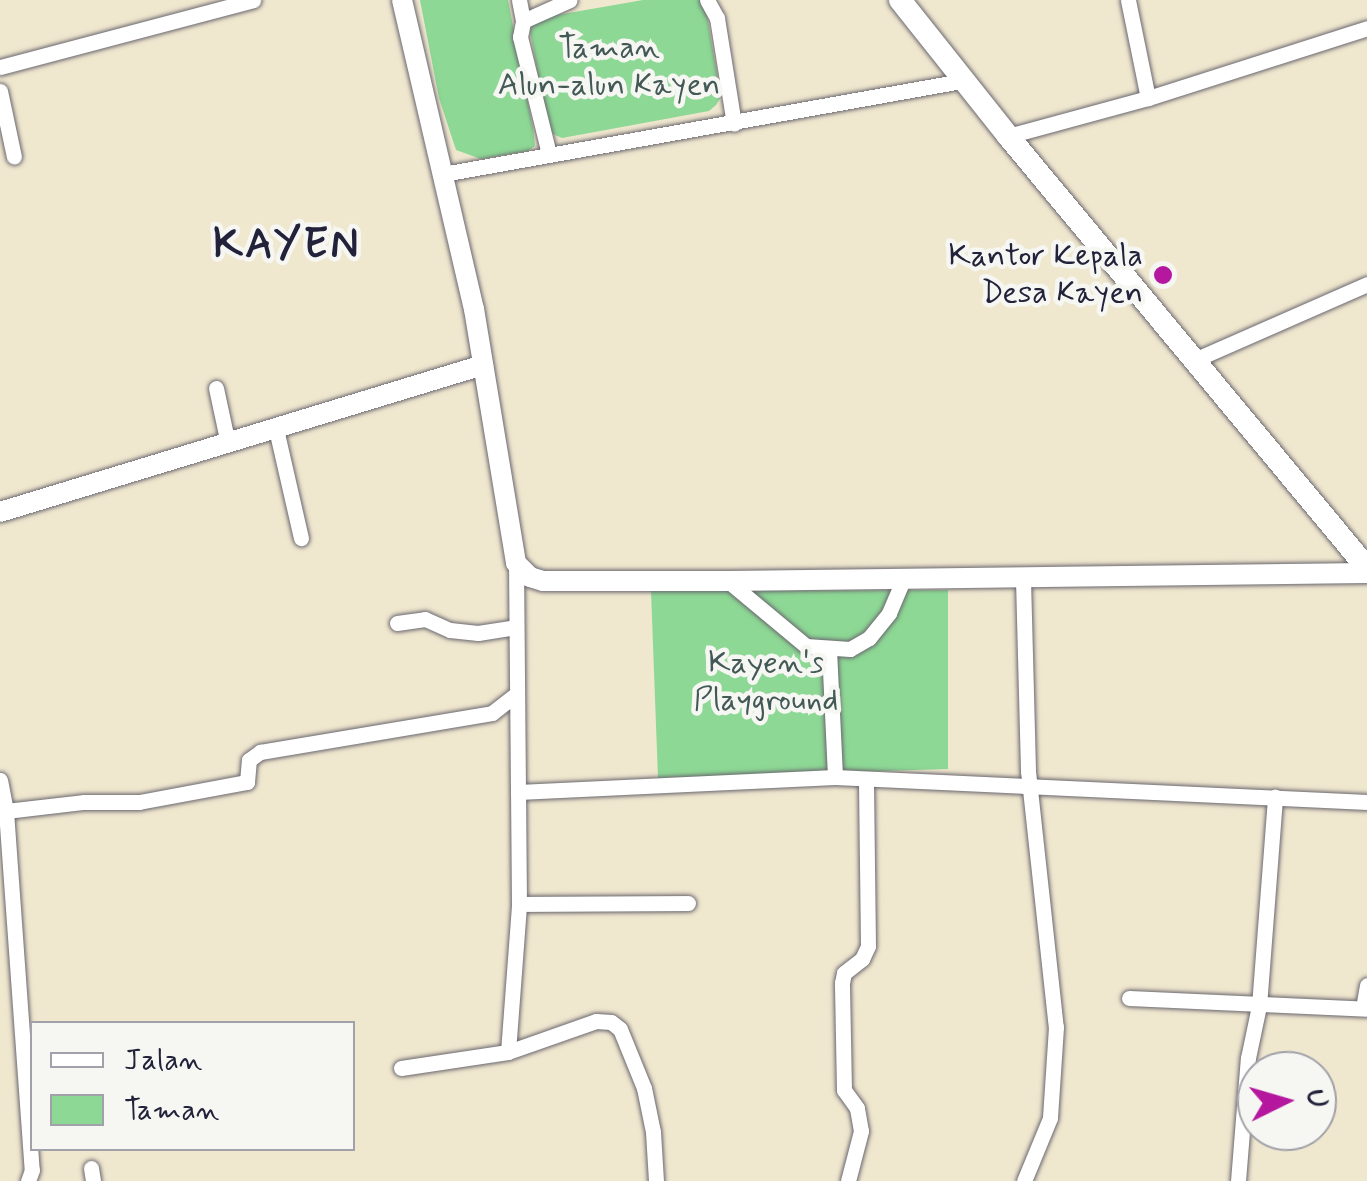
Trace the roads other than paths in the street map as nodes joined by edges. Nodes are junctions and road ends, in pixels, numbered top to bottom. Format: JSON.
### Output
{"nodes":[{"id":1,"x":253,"y":0,"type":"edge"},
{"id":2,"x":402,"y":0,"type":"edge"},
{"id":3,"x":519,"y":0,"type":"edge"},
{"id":4,"x":570,"y":0,"type":"edge"},
{"id":5,"x":707,"y":0,"type":"edge"},
{"id":6,"x":900,"y":0,"type":"edge"},
{"id":7,"x":1128,"y":0,"type":"edge"},
{"id":8,"x":523,"y":21,"type":"junction"},
{"id":9,"x":1367,"y":28,"type":"edge"},
{"id":10,"x":0,"y":68,"type":"edge"},
{"id":11,"x":967,"y":80,"type":"junction"},
{"id":12,"x":0,"y":92,"type":"edge"},
{"id":13,"x":1148,"y":98,"type":"junction"},
{"id":14,"x":734,"y":124,"type":"junction"},
{"id":15,"x":1008,"y":136,"type":"junction"},
{"id":16,"x":549,"y":154,"type":"junction"},
{"id":17,"x":14,"y":157,"type":"dead end"},
{"id":18,"x":443,"y":174,"type":"junction"},
{"id":19,"x":1367,"y":284,"type":"edge"},
{"id":20,"x":1194,"y":360,"type":"junction"},
{"id":21,"x":483,"y":365,"type":"junction"},
{"id":22,"x":216,"y":388,"type":"dead end"},
{"id":23,"x":276,"y":429,"type":"junction"},
{"id":24,"x":228,"y":444,"type":"junction"},
{"id":25,"x":0,"y":512,"type":"edge"},
{"id":26,"x":301,"y":538,"type":"dead end"},
{"id":27,"x":516,"y":563,"type":"junction"},
{"id":28,"x":1367,"y":570,"type":"edge"},
{"id":29,"x":1022,"y":579,"type":"junction"},
{"id":30,"x":903,"y":580,"type":"junction"},
{"id":31,"x":728,"y":581,"type":"junction"},
{"id":32,"x":397,"y":623,"type":"dead end"},
{"id":33,"x":516,"y":627,"type":"junction"},
{"id":34,"x":829,"y":649,"type":"junction"},
{"id":35,"x":516,"y":694,"type":"junction"},
{"id":36,"x":835,"y":777,"type":"junction"},
{"id":37,"x":866,"y":779,"type":"junction"},
{"id":38,"x":0,"y":780,"type":"edge"},
{"id":39,"x":1029,"y":783,"type":"junction"},
{"id":40,"x":518,"y":792,"type":"junction"},
{"id":41,"x":1275,"y":797,"type":"junction"},
{"id":42,"x":1367,"y":802,"type":"edge"},
{"id":43,"x":6,"y":810,"type":"junction"},
{"id":44,"x":688,"y":903,"type":"dead end"},
{"id":45,"x":519,"y":904,"type":"junction"},
{"id":46,"x":8,"y":973,"type":"edge"},
{"id":47,"x":1367,"y":985,"type":"edge"},
{"id":48,"x":1129,"y":998,"type":"dead end"},
{"id":49,"x":1259,"y":1006,"type":"junction"},
{"id":50,"x":1365,"y":1008,"type":"edge"},
{"id":51,"x":508,"y":1052,"type":"junction"},
{"id":52,"x":401,"y":1068,"type":"dead end"},
{"id":53,"x":28,"y":1181,"type":"edge"},
{"id":54,"x":656,"y":1181,"type":"edge"},
{"id":55,"x":848,"y":1181,"type":"edge"},
{"id":56,"x":1024,"y":1181,"type":"edge"},
{"id":57,"x":1238,"y":1181,"type":"edge"}],
"edges":[{"from":1,"to":10,"type":"street"},
{"from":2,"to":18,"type":"street"},
{"from":3,"to":8,"type":"street"},
{"from":4,"to":8,"type":"street"},
{"from":5,"to":14,"type":"street"},
{"from":6,"to":11,"type":"main road"},
{"from":7,"to":13,"type":"street"},
{"from":8,"to":16,"type":"street"},
{"from":9,"to":13,"type":"street"},
{"from":11,"to":14,"type":"street"},
{"from":11,"to":15,"type":"main road"},
{"from":12,"to":17,"type":"street"},
{"from":13,"to":15,"type":"street"},
{"from":14,"to":16,"type":"street"},
{"from":15,"to":20,"type":"main road"},
{"from":16,"to":18,"type":"street"},
{"from":18,"to":21,"type":"street"},
{"from":19,"to":20,"type":"street"},
{"from":20,"to":28,"type":"main road"},
{"from":21,"to":23,"type":"street"},
{"from":21,"to":27,"type":"street"},
{"from":22,"to":24,"type":"street"},
{"from":23,"to":24,"type":"street"},
{"from":23,"to":26,"type":"street"},
{"from":24,"to":25,"type":"street"},
{"from":27,"to":31,"type":"street"},
{"from":27,"to":33,"type":"street"},
{"from":28,"to":29,"type":"street"},
{"from":29,"to":30,"type":"street"},
{"from":29,"to":39,"type":"street"},
{"from":30,"to":31,"type":"street"},
{"from":30,"to":34,"type":"street"},
{"from":31,"to":34,"type":"street"},
{"from":32,"to":33,"type":"street"},
{"from":33,"to":35,"type":"street"},
{"from":34,"to":36,"type":"street"},
{"from":35,"to":40,"type":"street"},
{"from":35,"to":43,"type":"street"},
{"from":36,"to":37,"type":"street"},
{"from":36,"to":40,"type":"street"},
{"from":37,"to":39,"type":"street"},
{"from":37,"to":55,"type":"street"},
{"from":38,"to":43,"type":"street"},
{"from":39,"to":41,"type":"street"},
{"from":39,"to":56,"type":"street"},
{"from":40,"to":45,"type":"street"},
{"from":41,"to":42,"type":"street"},
{"from":41,"to":49,"type":"street"},
{"from":43,"to":46,"type":"street"},
{"from":44,"to":45,"type":"street"},
{"from":45,"to":51,"type":"street"},
{"from":46,"to":53,"type":"street"},
{"from":47,"to":50,"type":"street"},
{"from":48,"to":49,"type":"street"},
{"from":49,"to":50,"type":"street"},
{"from":49,"to":57,"type":"street"},
{"from":51,"to":52,"type":"street"},
{"from":51,"to":54,"type":"street"}]}
